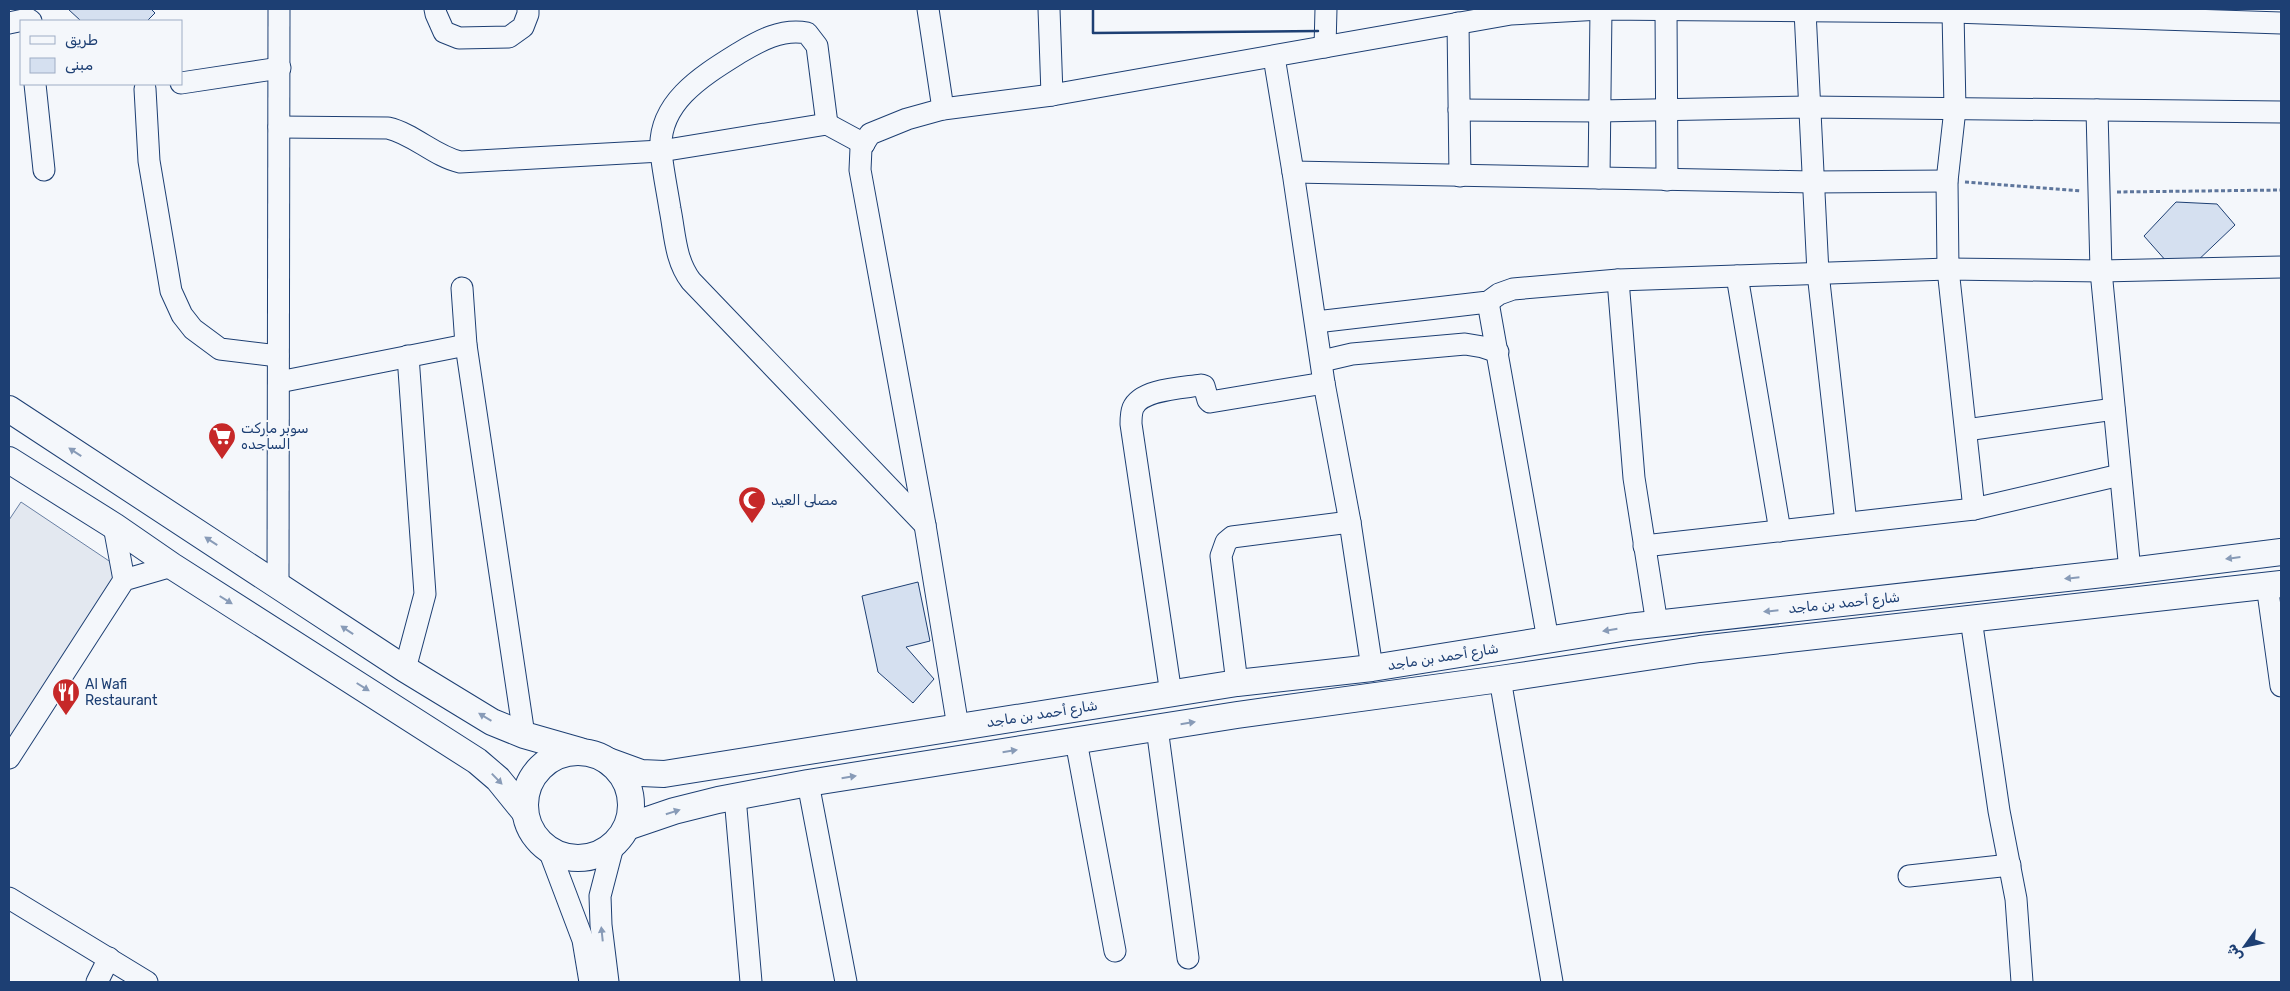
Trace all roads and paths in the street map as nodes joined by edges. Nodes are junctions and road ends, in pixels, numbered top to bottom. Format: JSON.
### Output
{"nodes":[{"id":1,"x":279,"y":9,"type":"edge"},
{"id":2,"x":435,"y":9,"type":"edge"},
{"id":3,"x":528,"y":9,"type":"edge"},
{"id":4,"x":928,"y":9,"type":"edge"},
{"id":5,"x":1049,"y":9,"type":"edge"},
{"id":6,"x":1326,"y":9,"type":"edge"},
{"id":7,"x":1601,"y":9,"type":"edge"},
{"id":8,"x":1666,"y":10,"type":"junction"},
{"id":9,"x":1805,"y":12,"type":"junction"},
{"id":10,"x":1953,"y":12,"type":"junction"},
{"id":11,"x":1458,"y":23,"type":"junction"},
{"id":12,"x":2281,"y":23,"type":"edge"},
{"id":13,"x":1325,"y":47,"type":"junction"},
{"id":14,"x":1274,"y":57,"type":"junction"},
{"id":15,"x":280,"y":68,"type":"junction"},
{"id":16,"x":182,"y":84,"type":"edge"},
{"id":17,"x":35,"y":85,"type":"edge"},
{"id":18,"x":160,"y":85,"type":"edge"},
{"id":19,"x":140,"y":86,"type":"edge"},
{"id":20,"x":1052,"y":95,"type":"junction"},
{"id":21,"x":1809,"y":107,"type":"junction"},
{"id":22,"x":943,"y":109,"type":"junction"},
{"id":23,"x":1955,"y":109,"type":"junction"},
{"id":24,"x":1459,"y":110,"type":"junction"},
{"id":25,"x":1666,"y":110,"type":"junction"},
{"id":26,"x":2097,"y":110,"type":"junction"},
{"id":27,"x":1600,"y":111,"type":"junction"},
{"id":28,"x":2281,"y":112,"type":"edge"},
{"id":29,"x":827,"y":124,"type":"junction"},
{"id":30,"x":279,"y":127,"type":"junction"},
{"id":31,"x":864,"y":144,"type":"junction"},
{"id":32,"x":661,"y":151,"type":"junction"},
{"id":33,"x":44,"y":170,"type":"dead end"},
{"id":34,"x":1294,"y":172,"type":"junction"},
{"id":35,"x":1460,"y":176,"type":"junction"},
{"id":36,"x":1599,"y":178,"type":"junction"},
{"id":37,"x":1667,"y":180,"type":"junction"},
{"id":38,"x":1947,"y":181,"type":"junction"},
{"id":39,"x":1812,"y":182,"type":"junction"},
{"id":40,"x":2281,"y":267,"type":"edge"},
{"id":41,"x":1948,"y":269,"type":"junction"},
{"id":42,"x":2101,"y":271,"type":"junction"},
{"id":43,"x":1818,"y":273,"type":"junction"},
{"id":44,"x":1737,"y":276,"type":"junction"},
{"id":45,"x":1618,"y":280,"type":"junction"},
{"id":46,"x":462,"y":288,"type":"dead end"},
{"id":47,"x":1488,"y":302,"type":"junction"},
{"id":48,"x":1316,"y":322,"type":"junction"},
{"id":49,"x":466,"y":344,"type":"junction"},
{"id":50,"x":1498,"y":352,"type":"junction"},
{"id":51,"x":278,"y":356,"type":"junction"},
{"id":52,"x":408,"y":356,"type":"junction"},
{"id":53,"x":1322,"y":361,"type":"junction"},
{"id":54,"x":278,"y":382,"type":"junction"},
{"id":55,"x":1324,"y":383,"type":"junction"},
{"id":56,"x":9,"y":409,"type":"edge"},
{"id":57,"x":2114,"y":409,"type":"junction"},
{"id":58,"x":1966,"y":430,"type":"junction"},
{"id":59,"x":9,"y":460,"type":"edge"},
{"id":60,"x":2120,"y":475,"type":"junction"},
{"id":61,"x":1974,"y":509,"type":"junction"},
{"id":62,"x":1350,"y":522,"type":"junction"},
{"id":63,"x":1846,"y":523,"type":"junction"},
{"id":64,"x":925,"y":525,"type":"junction"},
{"id":65,"x":114,"y":526,"type":"junction"},
{"id":66,"x":1780,"y":531,"type":"junction"},
{"id":67,"x":1644,"y":546,"type":"junction"},
{"id":68,"x":2281,"y":552,"type":"edge"},
{"id":69,"x":172,"y":566,"type":"junction"},
{"id":70,"x":2130,"y":571,"type":"junction"},
{"id":71,"x":124,"y":580,"type":"junction"},
{"id":72,"x":2274,"y":584,"type":"edge"},
{"id":73,"x":278,"y":585,"type":"junction"},
{"id":74,"x":1971,"y":619,"type":"junction"},
{"id":75,"x":1657,"y":624,"type":"junction"},
{"id":76,"x":1548,"y":640,"type":"junction"},
{"id":77,"x":1372,"y":668,"type":"junction"},
{"id":78,"x":405,"y":669,"type":"junction"},
{"id":79,"x":1500,"y":679,"type":"junction"},
{"id":80,"x":1237,"y":683,"type":"junction"},
{"id":81,"x":2281,"y":686,"type":"edge"},
{"id":82,"x":1171,"y":694,"type":"junction"},
{"id":83,"x":958,"y":727,"type":"junction"},
{"id":84,"x":1157,"y":728,"type":"junction"},
{"id":85,"x":524,"y":735,"type":"junction"},
{"id":86,"x":1076,"y":741,"type":"junction"},
{"id":87,"x":580,"y":751,"type":"junction"},
{"id":88,"x":9,"y":758,"type":"edge"},
{"id":89,"x":608,"y":761,"type":"junction"},
{"id":90,"x":808,"y":783,"type":"junction"},
{"id":91,"x":734,"y":797,"type":"junction"},
{"id":92,"x":524,"y":811,"type":"junction"},
{"id":93,"x":620,"y":836,"type":"junction"},
{"id":94,"x":549,"y":850,"type":"junction"},
{"id":95,"x":2010,"y":864,"type":"junction"},
{"id":96,"x":1909,"y":876,"type":"dead end"},
{"id":97,"x":9,"y":898,"type":"edge"},
{"id":98,"x":1114,"y":951,"type":"dead end"},
{"id":99,"x":109,"y":958,"type":"junction"},
{"id":100,"x":1188,"y":958,"type":"dead end"},
{"id":101,"x":97,"y":982,"type":"edge"},
{"id":102,"x":147,"y":982,"type":"edge"},
{"id":103,"x":590,"y":982,"type":"edge"},
{"id":104,"x":608,"y":982,"type":"edge"},
{"id":105,"x":751,"y":982,"type":"edge"},
{"id":106,"x":846,"y":982,"type":"edge"},
{"id":107,"x":1552,"y":982,"type":"edge"},
{"id":108,"x":2022,"y":982,"type":"edge"}],
"edges":[{"from":1,"to":15,"type":"street"},
{"from":2,"to":3,"type":"street"},
{"from":4,"to":22,"type":"street"},
{"from":5,"to":20,"type":"street"},
{"from":6,"to":13,"type":"street"},
{"from":7,"to":8,"type":"street"},
{"from":7,"to":11,"type":"street"},
{"from":7,"to":27,"type":"street"},
{"from":8,"to":9,"type":"street"},
{"from":8,"to":25,"type":"street"},
{"from":9,"to":10,"type":"street"},
{"from":9,"to":21,"type":"street"},
{"from":10,"to":12,"type":"street"},
{"from":10,"to":23,"type":"street"},
{"from":11,"to":13,"type":"street"},
{"from":11,"to":24,"type":"street"},
{"from":13,"to":14,"type":"street"},
{"from":14,"to":20,"type":"street"},
{"from":14,"to":34,"type":"street"},
{"from":15,"to":16,"type":"street"},
{"from":15,"to":30,"type":"street"},
{"from":17,"to":33,"type":"street"},
{"from":18,"to":19,"type":"street"},
{"from":19,"to":51,"type":"street"},
{"from":20,"to":22,"type":"street"},
{"from":21,"to":23,"type":"street"},
{"from":21,"to":25,"type":"street"},
{"from":21,"to":39,"type":"street"},
{"from":22,"to":31,"type":"street"},
{"from":23,"to":26,"type":"street"},
{"from":23,"to":38,"type":"street"},
{"from":24,"to":27,"type":"street"},
{"from":24,"to":35,"type":"street"},
{"from":25,"to":27,"type":"street"},
{"from":25,"to":37,"type":"street"},
{"from":26,"to":28,"type":"street"},
{"from":26,"to":42,"type":"street"},
{"from":27,"to":36,"type":"street"},
{"from":29,"to":31,"type":"street"},
{"from":29,"to":32,"type":"street"},
{"from":29,"to":32,"type":"street"},
{"from":30,"to":32,"type":"street"},
{"from":30,"to":51,"type":"street"},
{"from":31,"to":64,"type":"street"},
{"from":32,"to":64,"type":"street"},
{"from":34,"to":35,"type":"street"},
{"from":34,"to":48,"type":"street"},
{"from":35,"to":36,"type":"street"},
{"from":36,"to":37,"type":"street"},
{"from":37,"to":39,"type":"street"},
{"from":38,"to":39,"type":"street"},
{"from":38,"to":41,"type":"street"},
{"from":39,"to":43,"type":"street"},
{"from":40,"to":42,"type":"street"},
{"from":41,"to":42,"type":"street"},
{"from":41,"to":43,"type":"street"},
{"from":41,"to":58,"type":"street"},
{"from":42,"to":57,"type":"street"},
{"from":43,"to":44,"type":"street"},
{"from":43,"to":63,"type":"street"},
{"from":44,"to":45,"type":"street"},
{"from":44,"to":66,"type":"street"},
{"from":45,"to":47,"type":"street"},
{"from":45,"to":67,"type":"street"},
{"from":46,"to":49,"type":"street"},
{"from":47,"to":48,"type":"street"},
{"from":47,"to":50,"type":"street"},
{"from":48,"to":53,"type":"street"},
{"from":49,"to":52,"type":"street"},
{"from":49,"to":85,"type":"street"},
{"from":50,"to":53,"type":"street"},
{"from":50,"to":76,"type":"street"},
{"from":51,"to":54,"type":"street"},
{"from":52,"to":54,"type":"street"},
{"from":52,"to":78,"type":"street"},
{"from":53,"to":55,"type":"street"},
{"from":54,"to":73,"type":"street"},
{"from":55,"to":62,"type":"street"},
{"from":55,"to":82,"type":"street"},
{"from":73,"to":56,"type":"main road","one_way":true},
{"from":57,"to":58,"type":"street"},
{"from":57,"to":60,"type":"street"},
{"from":58,"to":61,"type":"street"},
{"from":59,"to":65,"type":"main road"},
{"from":60,"to":61,"type":"street"},
{"from":60,"to":70,"type":"street"},
{"from":61,"to":63,"type":"street"},
{"from":62,"to":77,"type":"street"},
{"from":62,"to":80,"type":"street"},
{"from":63,"to":66,"type":"street"},
{"from":64,"to":83,"type":"street"},
{"from":65,"to":69,"type":"main road"},
{"from":65,"to":71,"type":"street"},
{"from":66,"to":67,"type":"street"},
{"from":67,"to":75,"type":"street"},
{"from":68,"to":70,"type":"main road","name":"شارع أحمد بن ماجد","one_way":true},
{"from":69,"to":71,"type":"street"},
{"from":69,"to":92,"type":"main road","one_way":true},
{"from":70,"to":75,"type":"main road","name":"شارع أحمد بن ماجد","one_way":true},
{"from":71,"to":88,"type":"street"},
{"from":72,"to":74,"type":"main road","name":"شارع أحمد بن ماجد"},
{"from":72,"to":81,"type":"street"},
{"from":78,"to":73,"type":"main road","one_way":true},
{"from":74,"to":79,"type":"main road","name":"شارع أحمد بن ماجد"},
{"from":74,"to":95,"type":"street"},
{"from":75,"to":76,"type":"main road","name":"شارع أحمد بن ماجد","one_way":true},
{"from":76,"to":77,"type":"main road","name":"شارع أحمد بن ماجد"},
{"from":77,"to":80,"type":"main road","name":"شارع أحمد بن ماجد"},
{"from":85,"to":78,"type":"main road","one_way":true},
{"from":84,"to":79,"type":"main road","name":"شارع أحمد بن ماجد","one_way":true},
{"from":79,"to":107,"type":"street"},
{"from":80,"to":82,"type":"main road","name":"شارع أحمد بن ماجد"},
{"from":82,"to":83,"type":"main road","name":"شارع أحمد بن ماجد"},
{"from":83,"to":89,"type":"main road","name":"شارع أحمد بن ماجد"},
{"from":84,"to":86,"type":"main road","name":"شارع أحمد بن ماجد"},
{"from":84,"to":100,"type":"street"},
{"from":85,"to":87,"type":"main road"},
{"from":90,"to":86,"type":"main road","name":"شارع أحمد بن ماجد","one_way":true},
{"from":86,"to":98,"type":"street"},
{"from":87,"to":89,"type":"main road"},
{"from":87,"to":92,"type":"main road"},
{"from":89,"to":93,"type":"main road"},
{"from":90,"to":91,"type":"main road","name":"شارع أحمد بن ماجد"},
{"from":90,"to":106,"type":"street"},
{"from":93,"to":91,"type":"main road","name":"شارع أحمد بن ماجد","one_way":true},
{"from":91,"to":105,"type":"street"},
{"from":92,"to":94,"type":"main road"},
{"from":93,"to":94,"type":"main road"},
{"from":104,"to":93,"type":"street","one_way":true},
{"from":94,"to":103,"type":"street"},
{"from":95,"to":96,"type":"street"},
{"from":95,"to":108,"type":"street"},
{"from":97,"to":99,"type":"street"},
{"from":99,"to":101,"type":"street"},
{"from":99,"to":102,"type":"street"}]}
